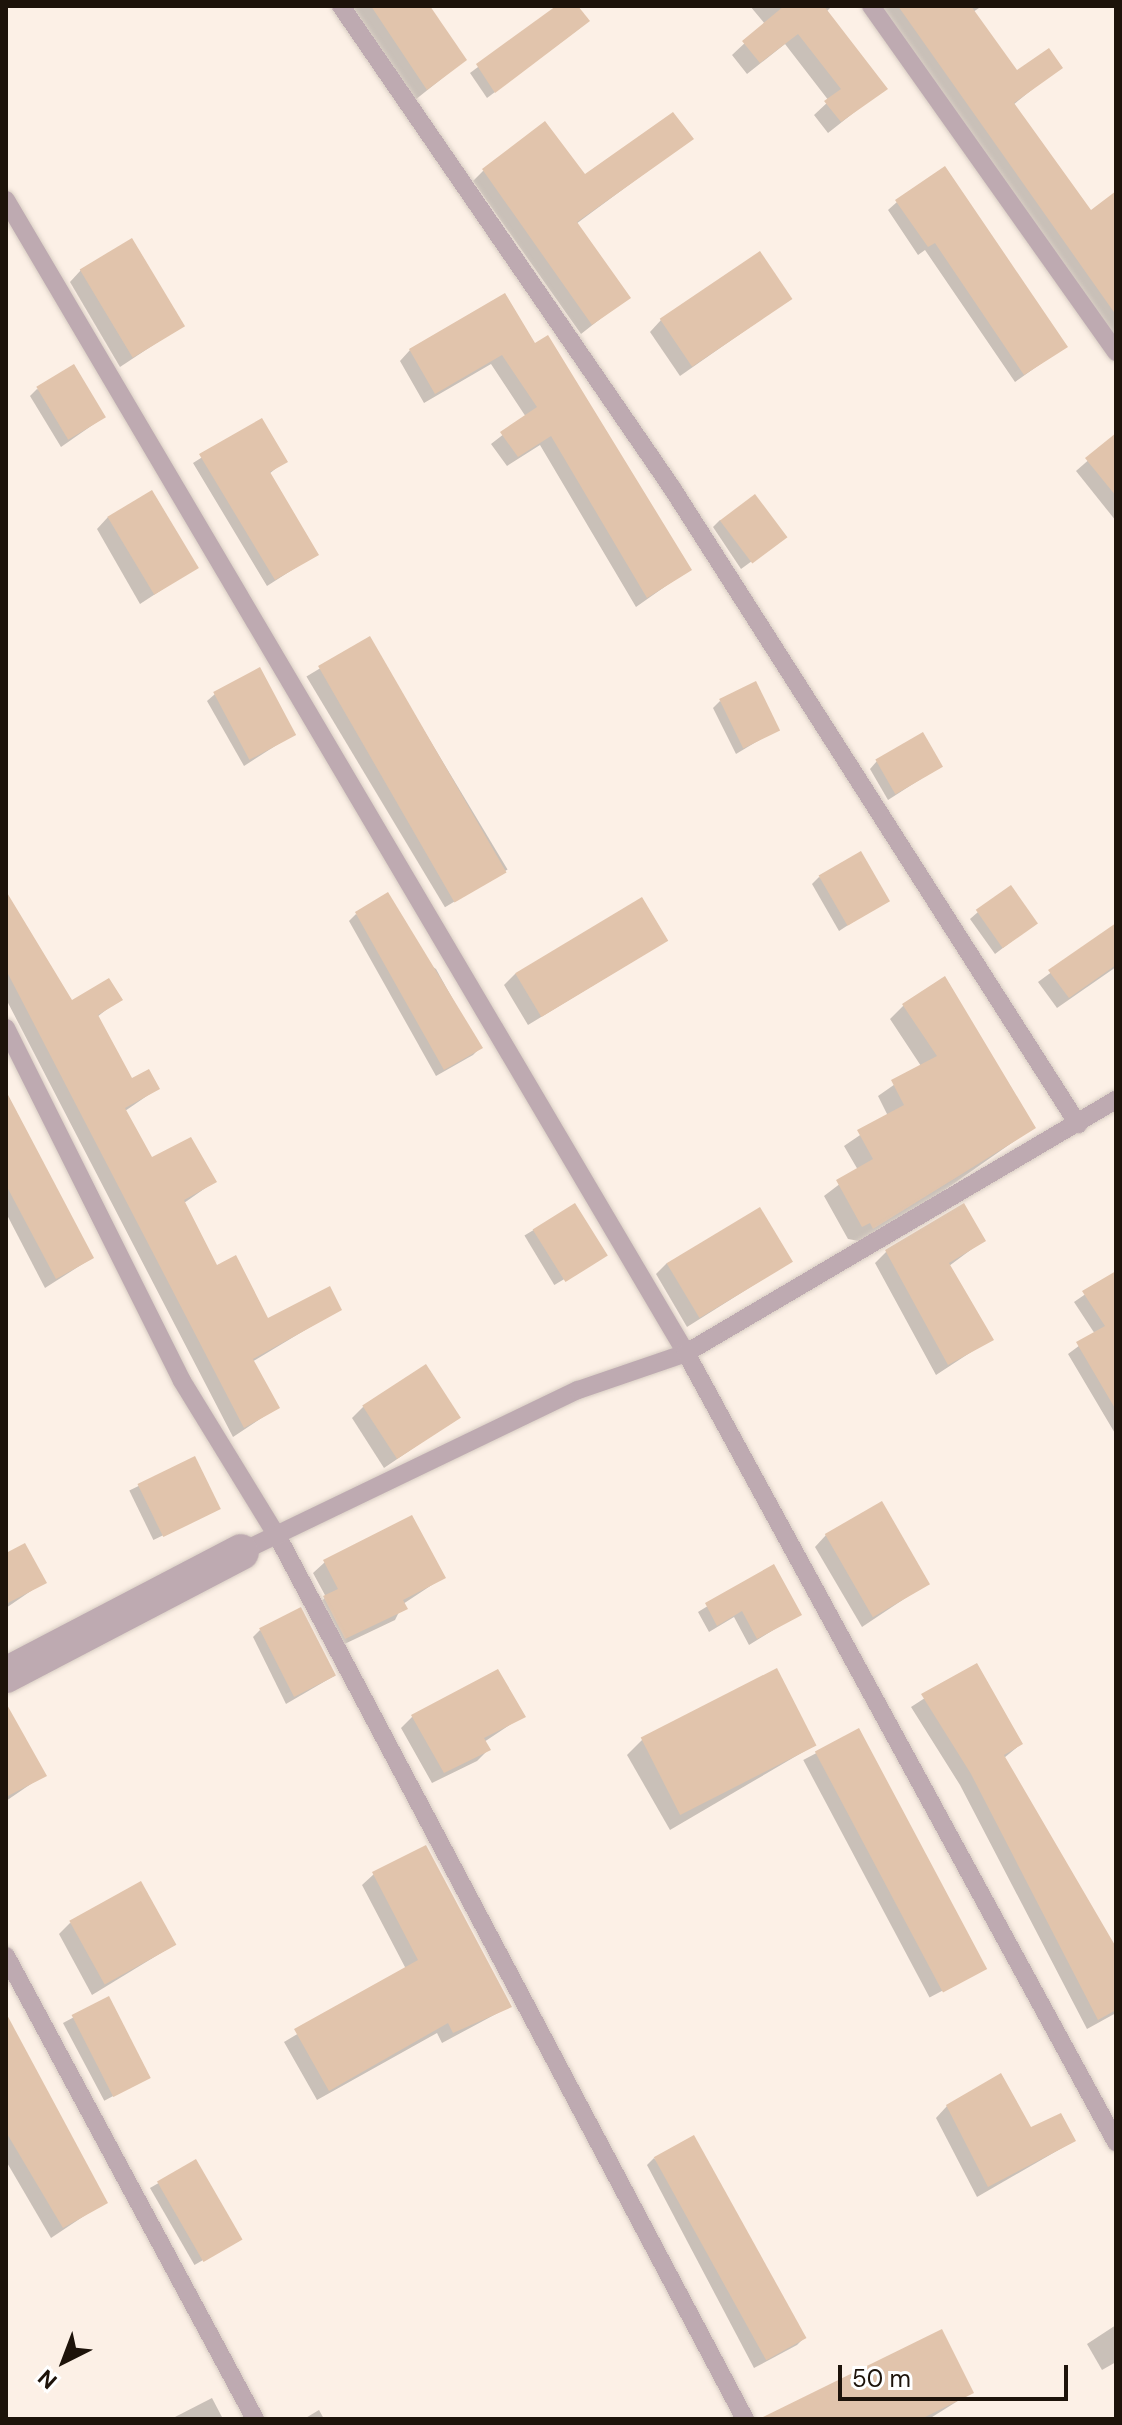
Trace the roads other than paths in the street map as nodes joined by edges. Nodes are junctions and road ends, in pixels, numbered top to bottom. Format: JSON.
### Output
{"nodes":[{"id":1,"x":341,"y":6,"type":"edge"},
{"id":2,"x":871,"y":6,"type":"edge"},
{"id":3,"x":6,"y":200,"type":"edge"},
{"id":4,"x":1116,"y":352,"type":"edge"},
{"id":5,"x":6,"y":1028,"type":"edge"},
{"id":6,"x":1116,"y":1100,"type":"edge"},
{"id":7,"x":1078,"y":1124,"type":"junction"},
{"id":8,"x":686,"y":1353,"type":"junction"},
{"id":9,"x":279,"y":1539,"type":"junction"},
{"id":10,"x":241,"y":1552,"type":"joint"},
{"id":11,"x":6,"y":1675,"type":"edge"},
{"id":12,"x":6,"y":1956,"type":"edge"},
{"id":13,"x":1116,"y":2142,"type":"edge"},
{"id":14,"x":255,"y":2419,"type":"edge"},
{"id":15,"x":745,"y":2419,"type":"edge"}],
"edges":[{"from":1,"to":7,"type":"lane"},
{"from":2,"to":4,"type":"lane"},
{"from":3,"to":8,"type":"lane"},
{"from":5,"to":9,"type":"lane"},
{"from":6,"to":7,"type":"lane"},
{"from":7,"to":8,"type":"lane"},
{"from":8,"to":9,"type":"lane"},
{"from":8,"to":13,"type":"lane"},
{"from":9,"to":10,"type":"lane"},
{"from":9,"to":15,"type":"lane"},
{"from":10,"to":11,"type":"street"},
{"from":12,"to":14,"type":"lane"}]}
